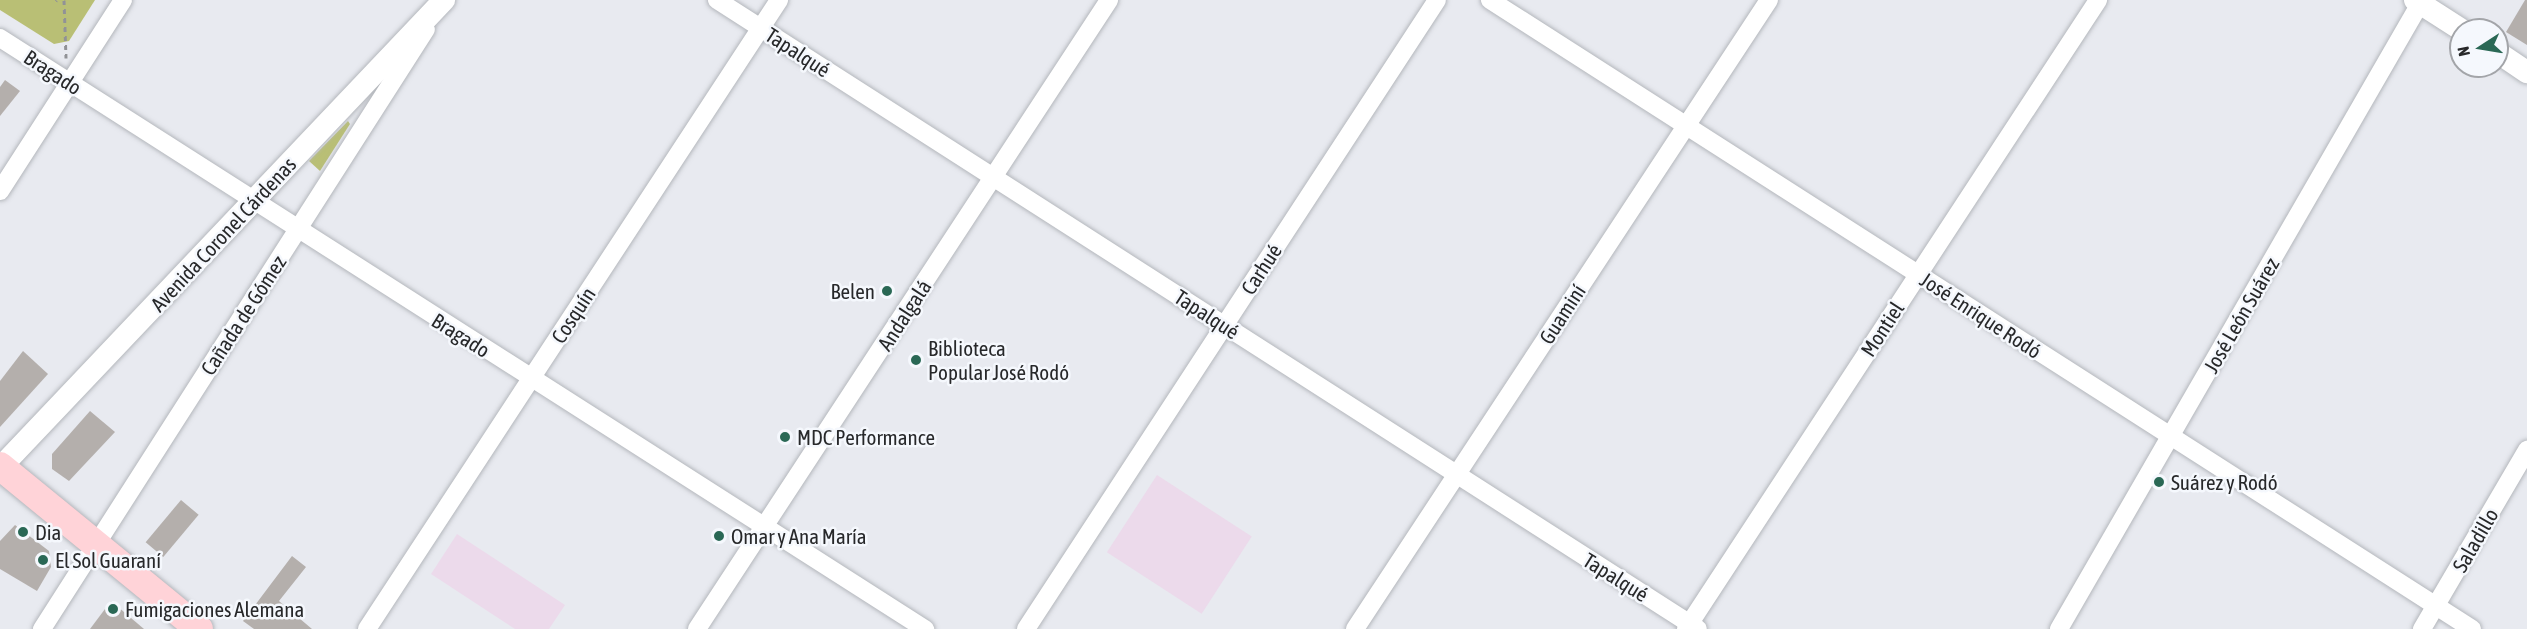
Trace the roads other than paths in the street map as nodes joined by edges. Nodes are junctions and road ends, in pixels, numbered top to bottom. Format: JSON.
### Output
{"nodes":[{"id":1,"x":123,"y":0,"type":"edge"},
{"id":2,"x":444,"y":0,"type":"edge"},
{"id":3,"x":717,"y":0,"type":"edge"},
{"id":4,"x":779,"y":0,"type":"edge"},
{"id":5,"x":1109,"y":0,"type":"edge"},
{"id":6,"x":1437,"y":0,"type":"edge"},
{"id":7,"x":1490,"y":0,"type":"edge"},
{"id":8,"x":1769,"y":0,"type":"edge"},
{"id":9,"x":2098,"y":0,"type":"edge"},
{"id":10,"x":2419,"y":1,"type":"edge"},
{"id":11,"x":2449,"y":21,"type":"edge"},
{"id":12,"x":761,"y":29,"type":"junction"},
{"id":13,"x":0,"y":38,"type":"edge"},
{"id":14,"x":2509,"y":60,"type":"edge"},
{"id":15,"x":2527,"y":72,"type":"edge"},
{"id":16,"x":70,"y":83,"type":"junction"},
{"id":17,"x":1686,"y":126,"type":"junction"},
{"id":18,"x":994,"y":177,"type":"junction"},
{"id":19,"x":0,"y":191,"type":"edge"},
{"id":20,"x":252,"y":203,"type":"junction"},
{"id":21,"x":297,"y":231,"type":"junction"},
{"id":22,"x":1918,"y":274,"type":"junction"},
{"id":23,"x":1225,"y":325,"type":"junction"},
{"id":24,"x":531,"y":379,"type":"junction"},
{"id":25,"x":2171,"y":437,"type":"junction"},
{"id":26,"x":2527,"y":450,"type":"edge"},
{"id":27,"x":1,"y":466,"type":"edge"},
{"id":28,"x":1455,"y":475,"type":"junction"},
{"id":29,"x":764,"y":527,"type":"junction"},
{"id":30,"x":94,"y":544,"type":"junction"},
{"id":31,"x":2436,"y":606,"type":"junction"},
{"id":32,"x":1691,"y":627,"type":"edge"},
{"id":33,"x":42,"y":629,"type":"edge"},
{"id":34,"x":199,"y":629,"type":"edge"},
{"id":35,"x":366,"y":629,"type":"edge"},
{"id":36,"x":697,"y":629,"type":"edge"},
{"id":37,"x":925,"y":629,"type":"edge"},
{"id":38,"x":1026,"y":629,"type":"edge"},
{"id":39,"x":1355,"y":629,"type":"edge"},
{"id":40,"x":2059,"y":629,"type":"edge"},
{"id":41,"x":2422,"y":629,"type":"edge"},
{"id":42,"x":2472,"y":629,"type":"edge"}],
"edges":[{"from":1,"to":16,"type":"street"},
{"from":2,"to":20,"type":"street","name":"Avenida Coronel Cárdenas"},
{"from":2,"to":21,"type":"street","name":"Cañada de Gómez"},
{"from":3,"to":12,"type":"street","name":"Tapalqué"},
{"from":4,"to":12,"type":"street","name":"Cosquín"},
{"from":5,"to":18,"type":"street","name":"Andalgalá"},
{"from":6,"to":23,"type":"street","name":"Carhué"},
{"from":7,"to":17,"type":"street","name":"José Enrique Rodó"},
{"from":8,"to":17,"type":"street","name":"Guaminí"},
{"from":9,"to":22,"type":"street","name":"Montiel"},
{"from":10,"to":11,"type":"street"},
{"from":10,"to":25,"type":"street","name":"José León Suárez"},
{"from":12,"to":18,"type":"street","name":"Tapalqué"},
{"from":12,"to":24,"type":"street","name":"Cosquín"},
{"from":13,"to":16,"type":"street","name":"Bragado"},
{"from":14,"to":15,"type":"street"},
{"from":16,"to":19,"type":"street"},
{"from":16,"to":20,"type":"street","name":"Bragado"},
{"from":17,"to":22,"type":"street","name":"José Enrique Rodó"},
{"from":17,"to":28,"type":"street","name":"Guaminí"},
{"from":18,"to":23,"type":"street","name":"Tapalqué"},
{"from":18,"to":29,"type":"street","name":"Andalgalá"},
{"from":20,"to":21,"type":"street","name":"Bragado"},
{"from":20,"to":27,"type":"street","name":"Avenida Coronel Cárdenas"},
{"from":21,"to":24,"type":"street","name":"Bragado"},
{"from":21,"to":30,"type":"street","name":"Cañada de Gómez"},
{"from":22,"to":25,"type":"street","name":"José Enrique Rodó"},
{"from":22,"to":32,"type":"street","name":"Montiel"},
{"from":23,"to":28,"type":"street","name":"Tapalqué"},
{"from":23,"to":38,"type":"street","name":"Carhué"},
{"from":24,"to":29,"type":"street","name":"Bragado"},
{"from":24,"to":35,"type":"street","name":"Cosquín"},
{"from":25,"to":31,"type":"street","name":"José Enrique Rodó"},
{"from":25,"to":40,"type":"street","name":"José León Suárez"},
{"from":26,"to":31,"type":"street","name":"Saladillo"},
{"from":27,"to":30,"type":"main road"},
{"from":28,"to":32,"type":"street","name":"Tapalqué"},
{"from":28,"to":39,"type":"street","name":"Guaminí"},
{"from":29,"to":36,"type":"street","name":"Andalgalá"},
{"from":29,"to":37,"type":"street","name":"Bragado"},
{"from":30,"to":33,"type":"street","name":"Cañada de Gómez"},
{"from":30,"to":34,"type":"main road"},
{"from":31,"to":41,"type":"street","name":"Saladillo"},
{"from":31,"to":42,"type":"street","name":"José Enrique Rodó"}]}
